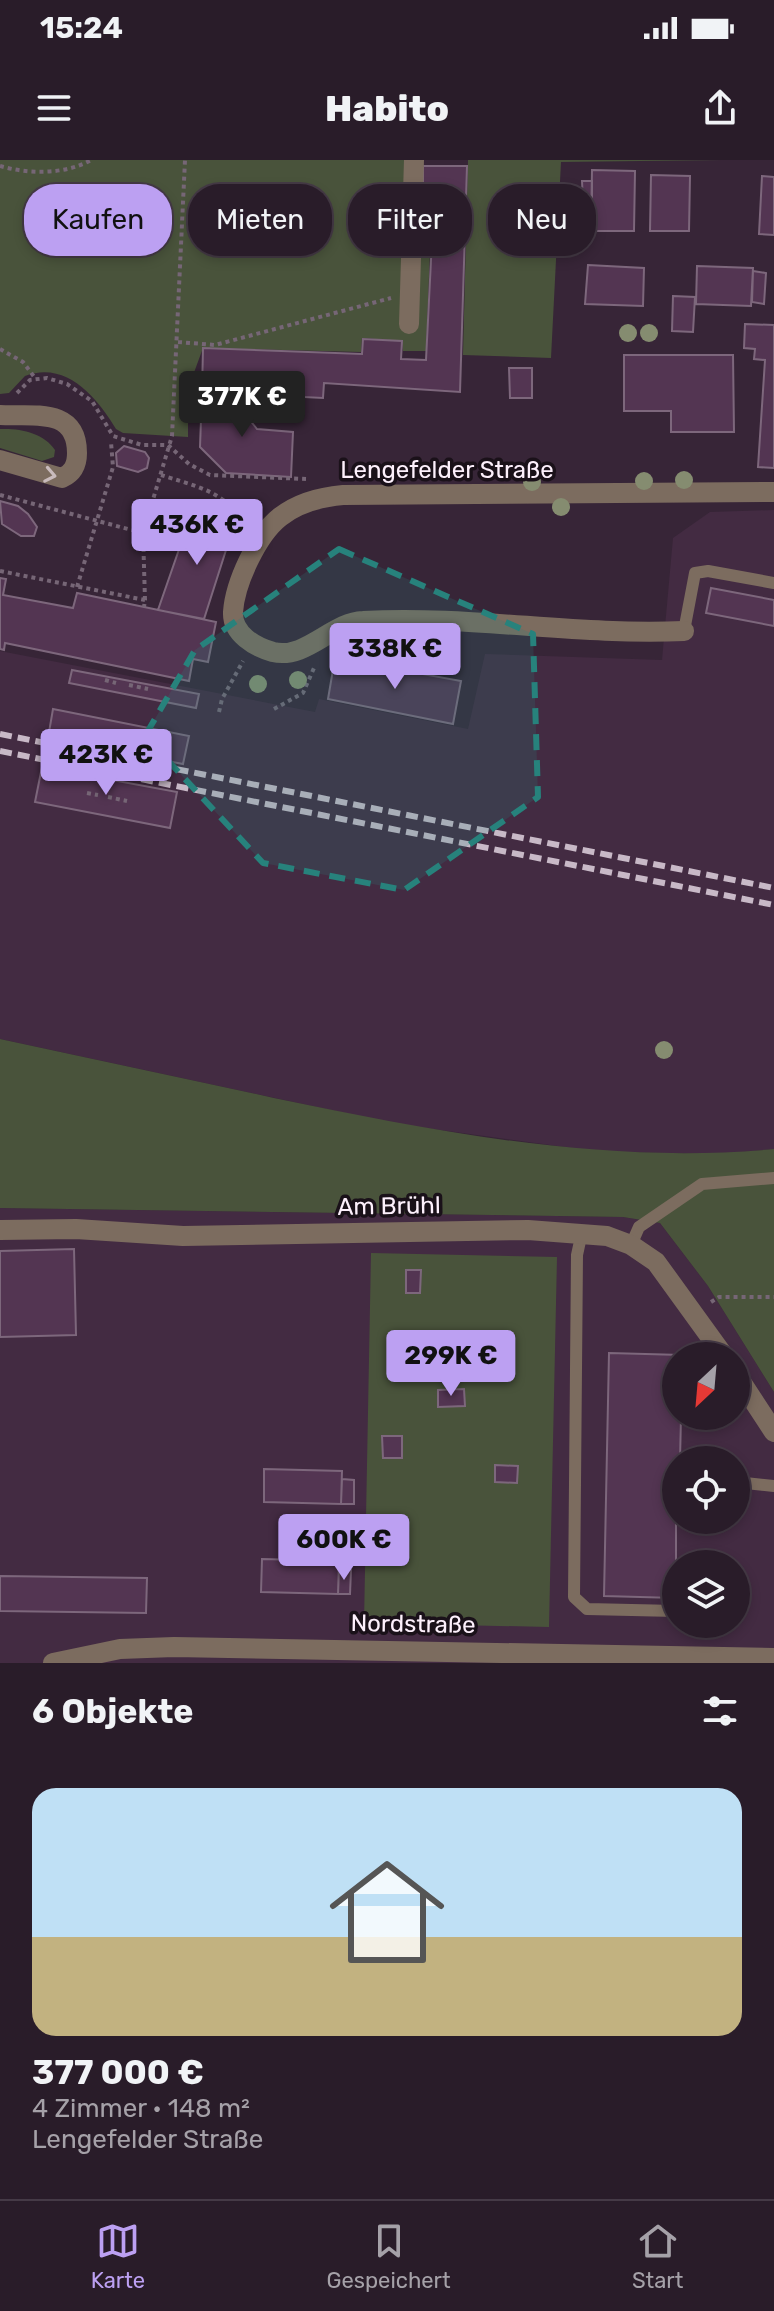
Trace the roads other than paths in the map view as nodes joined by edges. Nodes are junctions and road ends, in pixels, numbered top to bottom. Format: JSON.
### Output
{"nodes":[{"id":1,"x":414,"y":160,"type":"edge"},
{"id":2,"x":409,"y":324,"type":"dead end"},
{"id":3,"x":5,"y":407,"type":"edge"},
{"id":4,"x":0,"y":460,"type":"edge"},
{"id":5,"x":774,"y":492,"type":"edge"},
{"id":6,"x":774,"y":583,"type":"edge"},
{"id":7,"x":684,"y":631,"type":"joint"},
{"id":8,"x":774,"y":1178,"type":"edge"},
{"id":9,"x":0,"y":1230,"type":"edge"},
{"id":10,"x":582,"y":1232,"type":"junction"},
{"id":11,"x":631,"y":1245,"type":"junction"},
{"id":12,"x":715,"y":1342,"type":"edge"},
{"id":13,"x":750,"y":1395,"type":"edge"},
{"id":14,"x":774,"y":1432,"type":"edge"},
{"id":15,"x":750,"y":1483,"type":"edge"},
{"id":16,"x":774,"y":1486,"type":"edge"},
{"id":17,"x":662,"y":1611,"type":"edge"},
{"id":18,"x":774,"y":1658,"type":"edge"},
{"id":19,"x":53,"y":1663,"type":"edge"}],
"edges":[{"from":1,"to":2,"type":"street"},
{"from":4,"to":3,"type":"street","one_way":true},
{"from":5,"to":7,"type":"street","name":"Lengefelder Straße"},
{"from":6,"to":7,"type":"lane"},
{"from":8,"to":11,"type":"lane"},
{"from":9,"to":10,"type":"street","name":"Am Brühl"},
{"from":10,"to":11,"type":"street","name":"Am Brühl"},
{"from":10,"to":17,"type":"lane"},
{"from":11,"to":12,"type":"street","name":"Am Brühl"},
{"from":13,"to":14,"type":"street"},
{"from":15,"to":16,"type":"lane"},
{"from":18,"to":19,"type":"street","name":"Nordstraße"}]}
